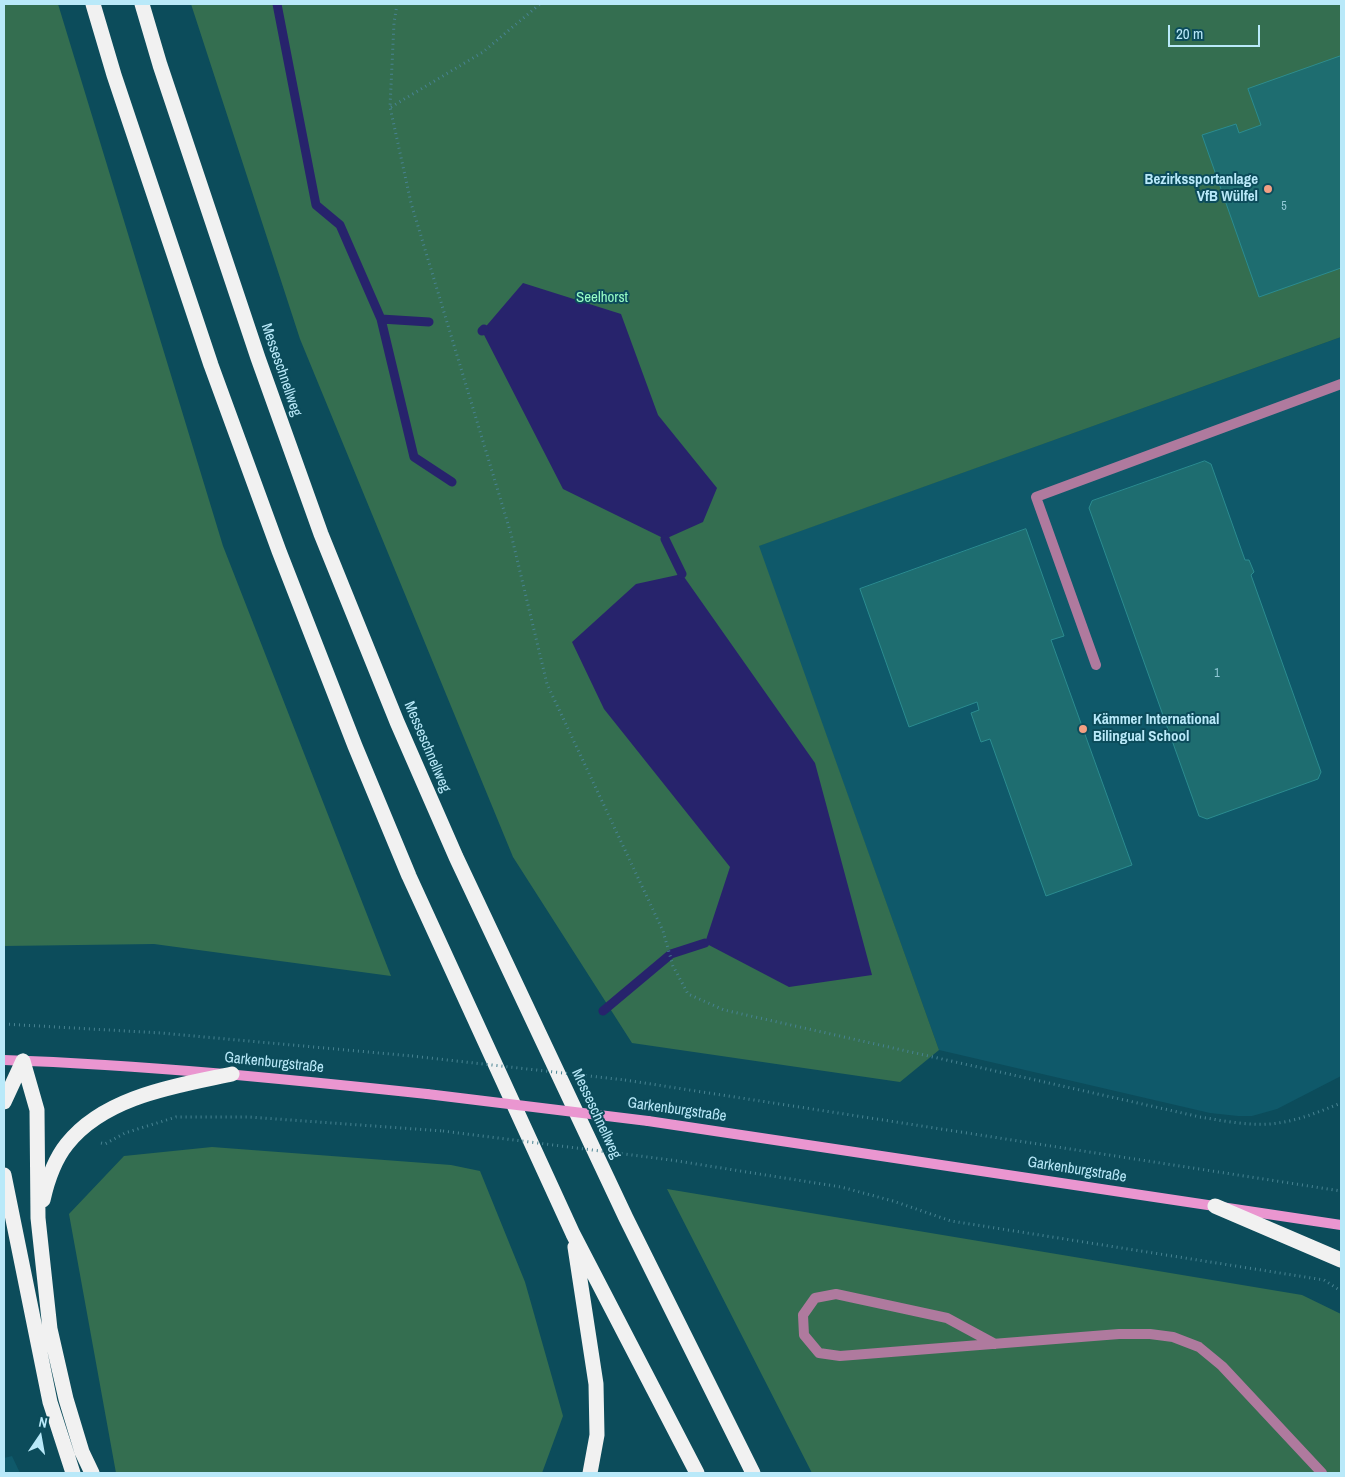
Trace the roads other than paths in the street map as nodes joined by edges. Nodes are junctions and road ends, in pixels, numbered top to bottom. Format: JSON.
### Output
{"nodes":[{"id":1,"x":93,"y":4,"type":"edge"},
{"id":2,"x":142,"y":4,"type":"edge"},
{"id":3,"x":1341,"y":384,"type":"edge"},
{"id":4,"x":1096,"y":665,"type":"dead end"},
{"id":5,"x":4,"y":1060,"type":"edge"},
{"id":6,"x":23,"y":1061,"type":"junction"},
{"id":7,"x":232,"y":1074,"type":"junction"},
{"id":8,"x":4,"y":1102,"type":"edge"},
{"id":9,"x":4,"y":1175,"type":"edge"},
{"id":10,"x":1216,"y":1206,"type":"junction"},
{"id":11,"x":38,"y":1218,"type":"junction"},
{"id":12,"x":1341,"y":1225,"type":"edge"},
{"id":13,"x":573,"y":1234,"type":"junction"},
{"id":14,"x":1341,"y":1260,"type":"edge"},
{"id":15,"x":995,"y":1344,"type":"junction"},
{"id":16,"x":73,"y":1473,"type":"edge"},
{"id":17,"x":92,"y":1473,"type":"edge"},
{"id":18,"x":590,"y":1473,"type":"edge"},
{"id":19,"x":697,"y":1473,"type":"edge"},
{"id":20,"x":753,"y":1473,"type":"edge"},
{"id":21,"x":1322,"y":1473,"type":"edge"}],
"edges":[{"from":1,"to":13,"type":"highway"},
{"from":2,"to":20,"type":"highway","name":"Messeschnellweg"},
{"from":3,"to":4,"type":"lane"},
{"from":5,"to":6,"type":"main road","name":"Garkenburgstraße"},
{"from":6,"to":7,"type":"main road","name":"Garkenburgstraße"},
{"from":6,"to":8,"type":"highway"},
{"from":6,"to":11,"type":"highway"},
{"from":7,"to":10,"type":"main road","name":"Garkenburgstraße","bridge":true},
{"from":7,"to":11,"type":"highway"},
{"from":9,"to":16,"type":"highway"},
{"from":10,"to":12,"type":"main road","name":"Garkenburgstraße"},
{"from":10,"to":14,"type":"highway"},
{"from":11,"to":17,"type":"highway"},
{"from":13,"to":18,"type":"highway"},
{"from":13,"to":19,"type":"highway"},
{"from":15,"to":15,"type":"lane"},
{"from":15,"to":21,"type":"lane"}]}
